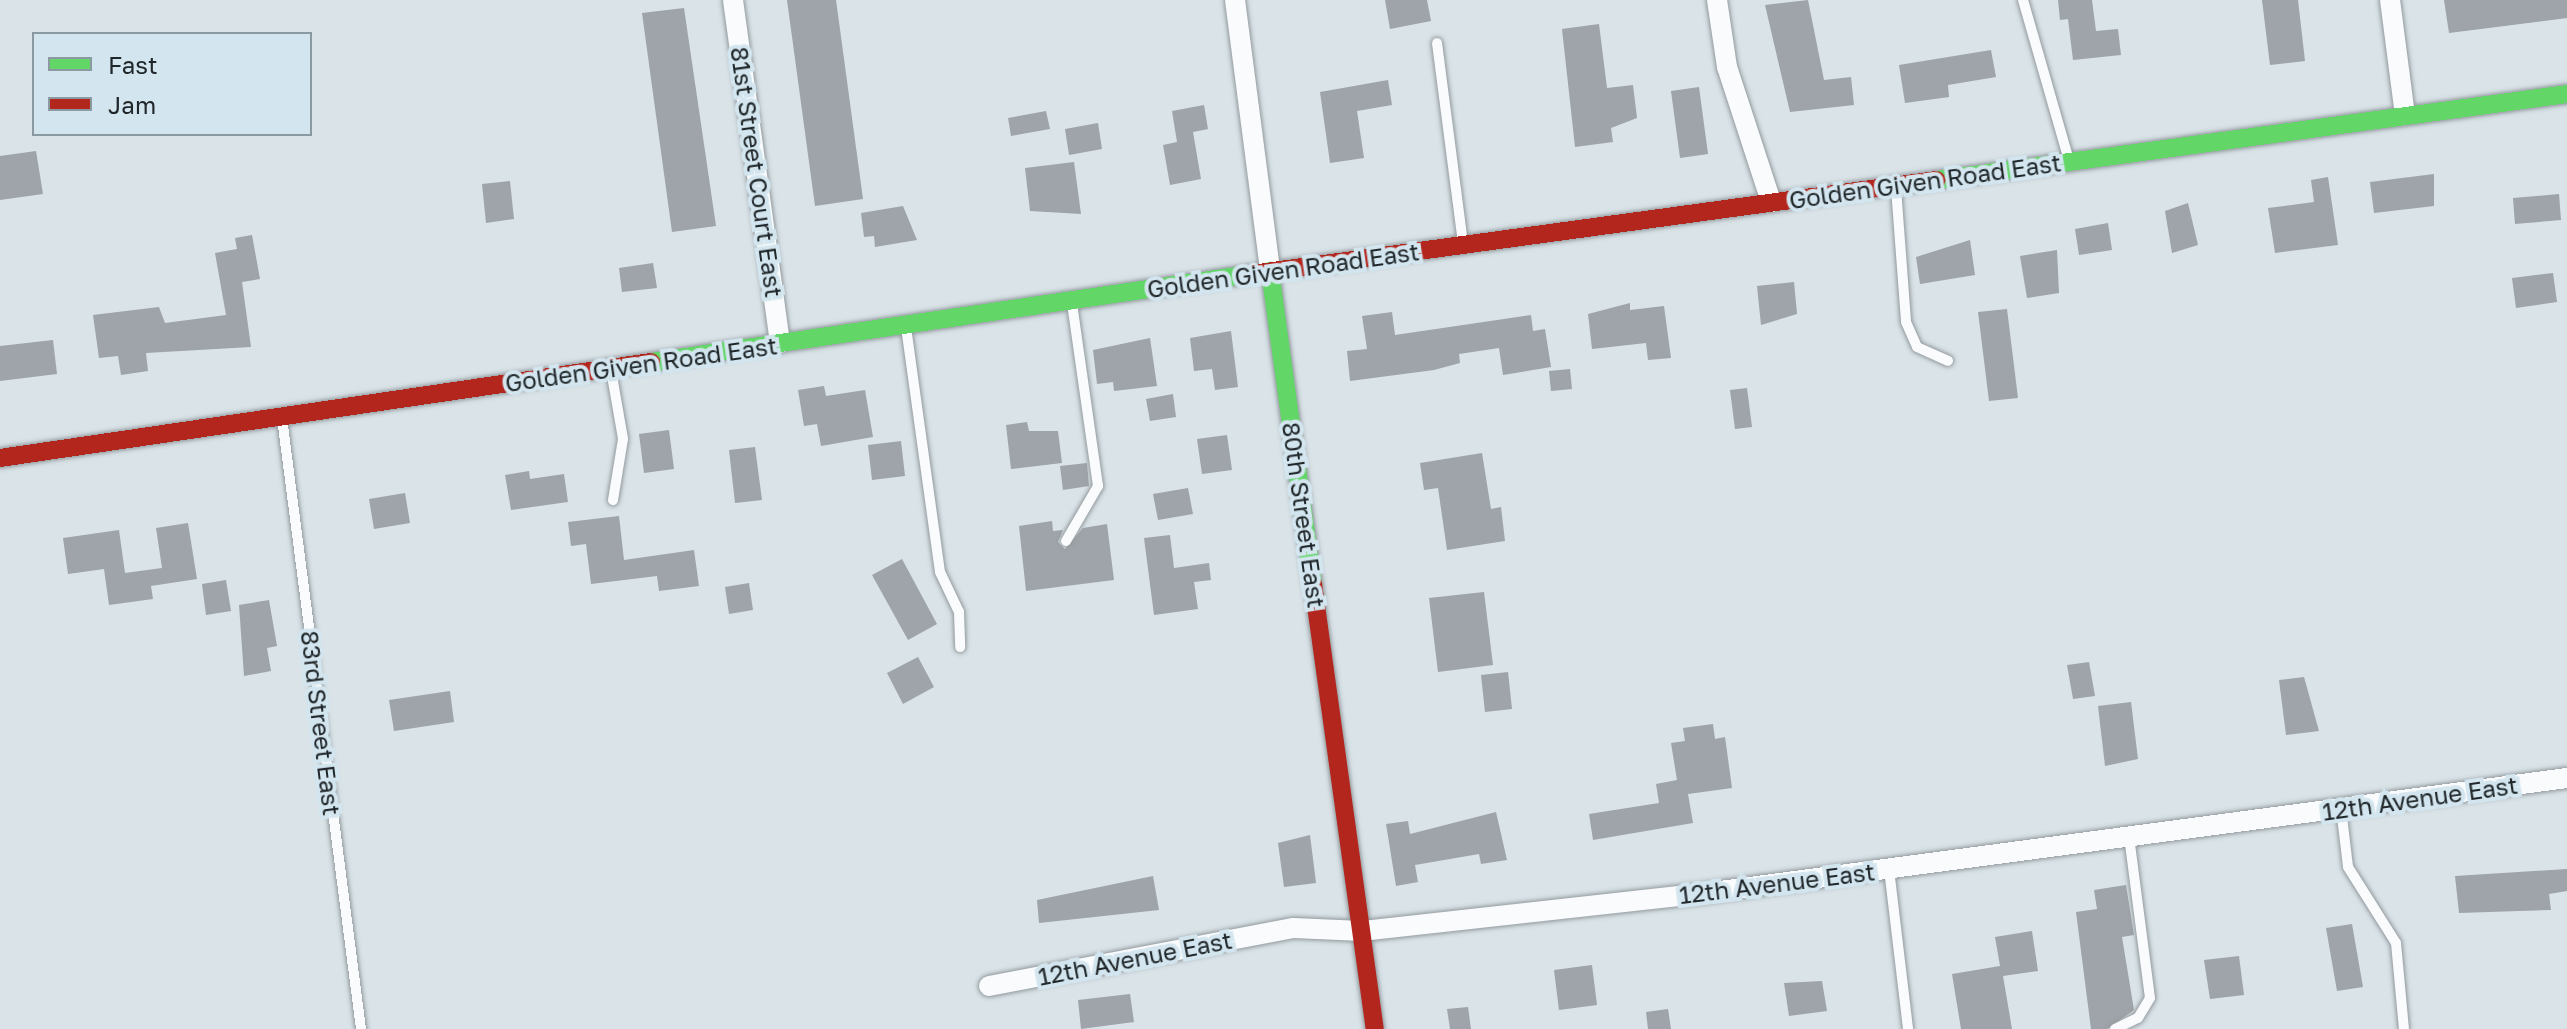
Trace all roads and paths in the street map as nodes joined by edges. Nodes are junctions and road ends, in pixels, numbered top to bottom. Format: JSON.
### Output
{"nodes":[{"id":1,"x":733,"y":0,"type":"edge"},
{"id":2,"x":1235,"y":0,"type":"edge"},
{"id":3,"x":1717,"y":0,"type":"edge"},
{"id":4,"x":2023,"y":0,"type":"edge"},
{"id":5,"x":2390,"y":0,"type":"edge"},
{"id":6,"x":1437,"y":43,"type":"dead end"},
{"id":7,"x":2567,"y":94,"type":"edge"},
{"id":8,"x":2405,"y":115,"type":"junction"},
{"id":9,"x":2069,"y":162,"type":"junction"},
{"id":10,"x":1896,"y":186,"type":"junction"},
{"id":11,"x":1771,"y":202,"type":"junction"},
{"id":12,"x":1464,"y":245,"type":"junction"},
{"id":13,"x":1270,"y":271,"type":"junction"},
{"id":14,"x":1072,"y":301,"type":"junction"},
{"id":15,"x":905,"y":325,"type":"junction"},
{"id":16,"x":780,"y":343,"type":"junction"},
{"id":17,"x":1948,"y":361,"type":"dead end"},
{"id":18,"x":611,"y":368,"type":"junction"},
{"id":19,"x":282,"y":416,"type":"junction"},
{"id":20,"x":0,"y":458,"type":"edge"},
{"id":21,"x":613,"y":500,"type":"dead end"},
{"id":22,"x":1066,"y":541,"type":"dead end"},
{"id":23,"x":960,"y":647,"type":"dead end"},
{"id":24,"x":2567,"y":778,"type":"edge"},
{"id":25,"x":2341,"y":808,"type":"junction"},
{"id":26,"x":2129,"y":837,"type":"junction"},
{"id":27,"x":1889,"y":869,"type":"junction"},
{"id":28,"x":1362,"y":931,"type":"junction"},
{"id":29,"x":989,"y":986,"type":"dead end"},
{"id":30,"x":361,"y":1029,"type":"edge"},
{"id":31,"x":1375,"y":1029,"type":"edge"},
{"id":32,"x":1908,"y":1029,"type":"edge"},
{"id":33,"x":2115,"y":1029,"type":"edge"},
{"id":34,"x":2404,"y":1029,"type":"edge"}],
"edges":[{"from":1,"to":16,"type":"street","name":"81st Street Court East"},
{"from":2,"to":13,"type":"street","name":"80th Street East"},
{"from":3,"to":11,"type":"street"},
{"from":4,"to":9,"type":"lane"},
{"from":5,"to":8,"type":"street"},
{"from":6,"to":12,"type":"lane"},
{"from":7,"to":8,"type":"street","name":"Golden Given Road East"},
{"from":8,"to":9,"type":"street","name":"Golden Given Road East"},
{"from":9,"to":10,"type":"street","name":"Golden Given Road East"},
{"from":10,"to":11,"type":"street","name":"Golden Given Road East"},
{"from":10,"to":17,"type":"lane"},
{"from":11,"to":12,"type":"street","name":"Golden Given Road East"},
{"from":12,"to":13,"type":"street","name":"Golden Given Road East"},
{"from":13,"to":14,"type":"street","name":"Golden Given Road East"},
{"from":13,"to":28,"type":"street","name":"80th Street East"},
{"from":14,"to":15,"type":"street","name":"Golden Given Road East"},
{"from":14,"to":22,"type":"lane"},
{"from":15,"to":16,"type":"street","name":"Golden Given Road East"},
{"from":15,"to":23,"type":"lane"},
{"from":16,"to":18,"type":"street","name":"Golden Given Road East"},
{"from":18,"to":19,"type":"street","name":"Golden Given Road East"},
{"from":18,"to":21,"type":"lane"},
{"from":19,"to":20,"type":"street","name":"Golden Given Road East"},
{"from":19,"to":30,"type":"lane","name":"83rd Street East"},
{"from":24,"to":25,"type":"street","name":"12th Avenue East"},
{"from":25,"to":26,"type":"street","name":"12th Avenue East"},
{"from":25,"to":34,"type":"lane"},
{"from":26,"to":27,"type":"street","name":"12th Avenue East"},
{"from":26,"to":33,"type":"lane"},
{"from":27,"to":28,"type":"street","name":"12th Avenue East"},
{"from":27,"to":32,"type":"lane"},
{"from":28,"to":29,"type":"street","name":"12th Avenue East"},
{"from":28,"to":31,"type":"street","name":"80th Street East"}]}
